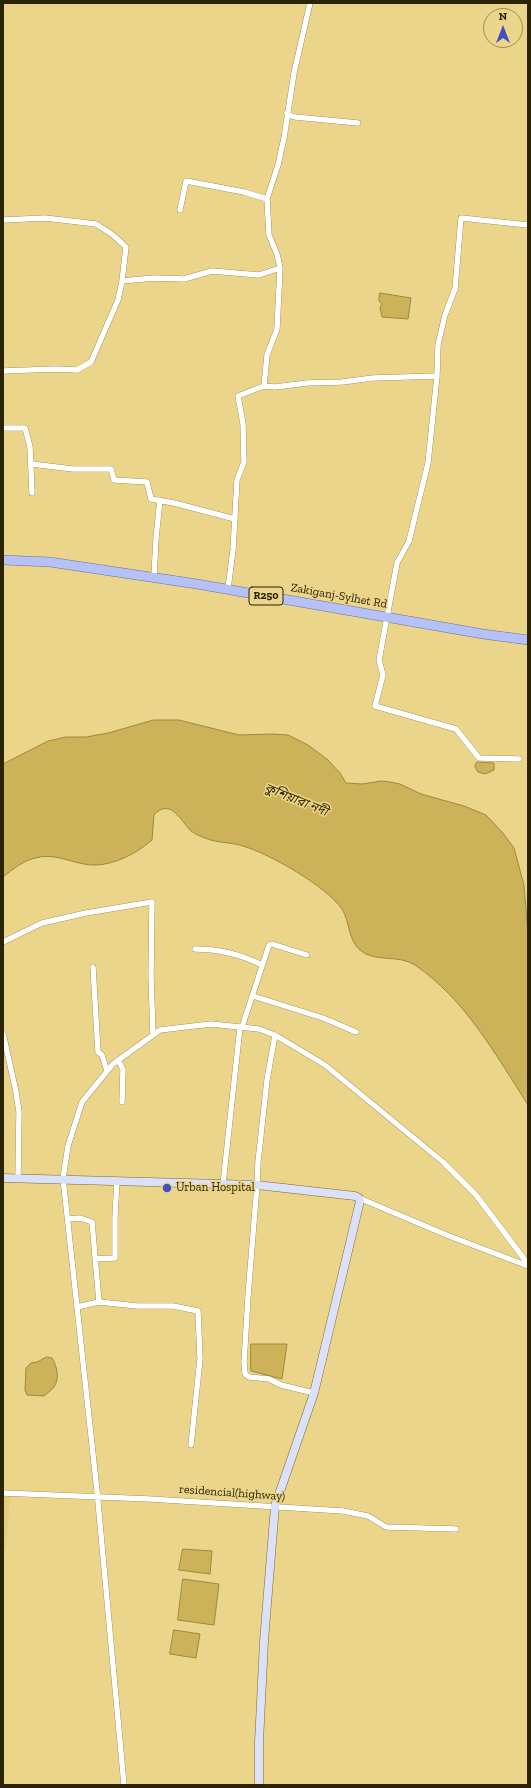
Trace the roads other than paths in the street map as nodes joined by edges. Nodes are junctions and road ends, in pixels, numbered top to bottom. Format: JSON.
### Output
{"nodes":[{"id":1,"x":310,"y":3,"type":"edge"},
{"id":2,"x":287,"y":113,"type":"junction"},
{"id":3,"x":358,"y":123,"type":"dead end"},
{"id":4,"x":267,"y":199,"type":"junction"},
{"id":5,"x":180,"y":210,"type":"dead end"},
{"id":6,"x":3,"y":220,"type":"edge"},
{"id":7,"x":528,"y":225,"type":"edge"},
{"id":8,"x":280,"y":268,"type":"junction"},
{"id":9,"x":122,"y":281,"type":"junction"},
{"id":10,"x":3,"y":371,"type":"edge"},
{"id":11,"x":437,"y":376,"type":"junction"},
{"id":12,"x":264,"y":386,"type":"junction"},
{"id":13,"x":3,"y":428,"type":"edge"},
{"id":14,"x":31,"y":464,"type":"junction"},
{"id":15,"x":32,"y":493,"type":"dead end"},
{"id":16,"x":160,"y":500,"type":"junction"},
{"id":17,"x":235,"y":519,"type":"junction"},
{"id":18,"x":3,"y":560,"type":"edge"},
{"id":19,"x":154,"y":577,"type":"junction"},
{"id":20,"x":228,"y":589,"type":"junction"},
{"id":21,"x":387,"y":616,"type":"junction"},
{"id":22,"x":528,"y":640,"type":"edge"},
{"id":23,"x":519,"y":759,"type":"dead end"},
{"id":24,"x":3,"y":942,"type":"edge"},
{"id":25,"x":195,"y":949,"type":"dead end"},
{"id":26,"x":307,"y":955,"type":"dead end"},
{"id":27,"x":262,"y":965,"type":"junction"},
{"id":28,"x":94,"y":967,"type":"dead end"},
{"id":29,"x":253,"y":996,"type":"junction"},
{"id":30,"x":241,"y":1027,"type":"junction"},
{"id":31,"x":356,"y":1032,"type":"dead end"},
{"id":32,"x":3,"y":1033,"type":"edge"},
{"id":33,"x":153,"y":1035,"type":"junction"},
{"id":34,"x":275,"y":1035,"type":"junction"},
{"id":35,"x":118,"y":1060,"type":"junction"},
{"id":36,"x":107,"y":1071,"type":"junction"},
{"id":37,"x":122,"y":1102,"type":"dead end"},
{"id":38,"x":3,"y":1178,"type":"edge"},
{"id":39,"x":18,"y":1178,"type":"junction"},
{"id":40,"x":63,"y":1178,"type":"junction"},
{"id":41,"x":117,"y":1180,"type":"junction"},
{"id":42,"x":223,"y":1184,"type":"junction"},
{"id":43,"x":257,"y":1185,"type":"junction"},
{"id":44,"x":359,"y":1198,"type":"junction"},
{"id":45,"x":68,"y":1219,"type":"junction"},
{"id":46,"x":95,"y":1259,"type":"junction"},
{"id":47,"x":528,"y":1265,"type":"edge"},
{"id":48,"x":99,"y":1302,"type":"junction"},
{"id":49,"x":77,"y":1307,"type":"junction"},
{"id":50,"x":314,"y":1393,"type":"junction"},
{"id":51,"x":191,"y":1445,"type":"dead end"},
{"id":52,"x":3,"y":1493,"type":"edge"},
{"id":53,"x":98,"y":1497,"type":"junction"},
{"id":54,"x":274,"y":1506,"type":"junction"},
{"id":55,"x":456,"y":1529,"type":"dead end"},
{"id":56,"x":124,"y":1785,"type":"edge"},
{"id":57,"x":259,"y":1785,"type":"edge"}],
"edges":[{"from":1,"to":2,"type":"street"},
{"from":2,"to":3,"type":"street"},
{"from":2,"to":4,"type":"street"},
{"from":4,"to":5,"type":"street"},
{"from":4,"to":8,"type":"street"},
{"from":6,"to":9,"type":"street"},
{"from":7,"to":11,"type":"street"},
{"from":8,"to":9,"type":"street"},
{"from":8,"to":12,"type":"street"},
{"from":9,"to":10,"type":"street"},
{"from":11,"to":12,"type":"street"},
{"from":11,"to":21,"type":"street"},
{"from":12,"to":17,"type":"street"},
{"from":13,"to":14,"type":"street"},
{"from":14,"to":15,"type":"street"},
{"from":14,"to":16,"type":"street"},
{"from":16,"to":17,"type":"street"},
{"from":16,"to":19,"type":"street"},
{"from":17,"to":20,"type":"street"},
{"from":18,"to":19,"type":"main road","name":"Zakiganj-Sylhet Rd","number":"R250"},
{"from":19,"to":20,"type":"main road","name":"Zakiganj-Sylhet Rd","number":"R250"},
{"from":20,"to":21,"type":"main road","name":"Zakiganj-Sylhet Rd","number":"R250"},
{"from":21,"to":22,"type":"main road","name":"Zakiganj-Sylhet Rd","number":"R250"},
{"from":21,"to":23,"type":"street"},
{"from":24,"to":33,"type":"street"},
{"from":25,"to":27,"type":"street"},
{"from":26,"to":27,"type":"street"},
{"from":27,"to":29,"type":"street"},
{"from":28,"to":36,"type":"street"},
{"from":29,"to":30,"type":"street"},
{"from":29,"to":31,"type":"street"},
{"from":30,"to":33,"type":"street"},
{"from":30,"to":34,"type":"street"},
{"from":30,"to":42,"type":"street"},
{"from":32,"to":39,"type":"street"},
{"from":33,"to":35,"type":"street"},
{"from":34,"to":43,"type":"street"},
{"from":34,"to":47,"type":"street"},
{"from":35,"to":36,"type":"street"},
{"from":35,"to":37,"type":"street"},
{"from":36,"to":40,"type":"street"},
{"from":38,"to":39,"type":"street"},
{"from":39,"to":40,"type":"street"},
{"from":40,"to":41,"type":"street"},
{"from":40,"to":45,"type":"street"},
{"from":41,"to":42,"type":"street"},
{"from":41,"to":46,"type":"street"},
{"from":42,"to":43,"type":"street"},
{"from":43,"to":44,"type":"street"},
{"from":43,"to":50,"type":"street"},
{"from":44,"to":47,"type":"street"},
{"from":44,"to":50,"type":"street"},
{"from":45,"to":46,"type":"street"},
{"from":45,"to":49,"type":"street"},
{"from":46,"to":48,"type":"street"},
{"from":48,"to":49,"type":"street"},
{"from":48,"to":51,"type":"street"},
{"from":49,"to":53,"type":"street"},
{"from":50,"to":54,"type":"street"},
{"from":52,"to":53,"type":"street","name":"residencial(highway)"},
{"from":53,"to":54,"type":"street","name":"residencial(highway)"},
{"from":53,"to":56,"type":"street"},
{"from":54,"to":55,"type":"street","name":"residencial(highway)"},
{"from":54,"to":57,"type":"street"}]}
